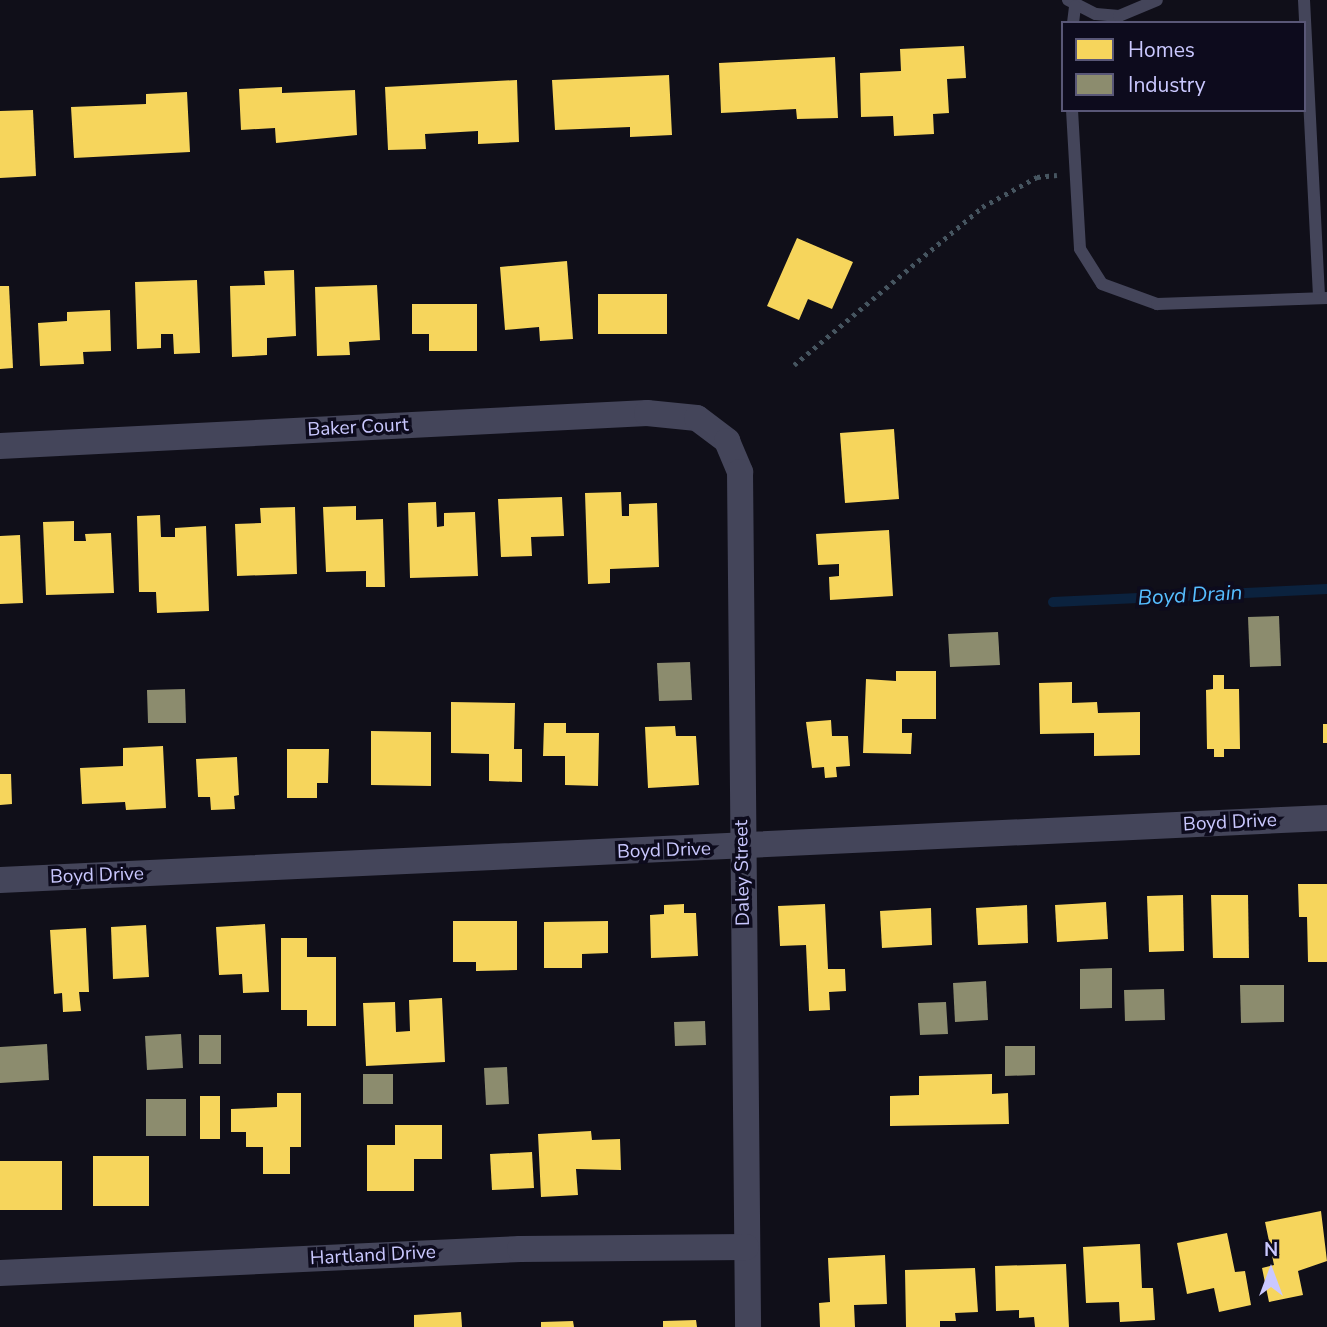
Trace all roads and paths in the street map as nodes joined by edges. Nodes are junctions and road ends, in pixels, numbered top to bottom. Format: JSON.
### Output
{"nodes":[{"id":1,"x":1157,"y":0,"type":"edge"},
{"id":2,"x":1304,"y":0,"type":"edge"},
{"id":3,"x":1071,"y":3,"type":"edge"},
{"id":4,"x":1073,"y":21,"type":"edge"},
{"id":5,"x":1305,"y":21,"type":"edge"},
{"id":6,"x":1306,"y":31,"type":"edge"},
{"id":7,"x":1072,"y":112,"type":"edge"},
{"id":8,"x":1075,"y":174,"type":"junction"},
{"id":9,"x":1323,"y":298,"type":"edge"},
{"id":10,"x":794,"y":365,"type":"dead end"},
{"id":11,"x":714,"y":428,"type":"joint"},
{"id":12,"x":0,"y":446,"type":"edge"},
{"id":13,"x":1327,"y":818,"type":"edge"},
{"id":14,"x":743,"y":848,"type":"junction"},
{"id":15,"x":0,"y":880,"type":"edge"},
{"id":16,"x":746,"y":1247,"type":"junction"},
{"id":17,"x":0,"y":1273,"type":"edge"},
{"id":18,"x":748,"y":1327,"type":"edge"}],
"edges":[{"from":1,"to":3,"type":"lane"},
{"from":2,"to":5,"type":"lane"},
{"from":3,"to":4,"type":"lane"},
{"from":6,"to":9,"type":"lane"},
{"from":7,"to":8,"type":"lane"},
{"from":8,"to":9,"type":"lane"},
{"from":8,"to":10,"type":"path"},
{"from":11,"to":12,"type":"street","name":"Baker Court"},
{"from":11,"to":14,"type":"street","name":"Daley Street"},
{"from":13,"to":14,"type":"street","name":"Boyd Drive"},
{"from":14,"to":15,"type":"street","name":"Boyd Drive"},
{"from":14,"to":16,"type":"street","name":"Daley Street"},
{"from":16,"to":17,"type":"street","name":"Hartland Drive"},
{"from":16,"to":18,"type":"street","name":"Daley Street"}]}
